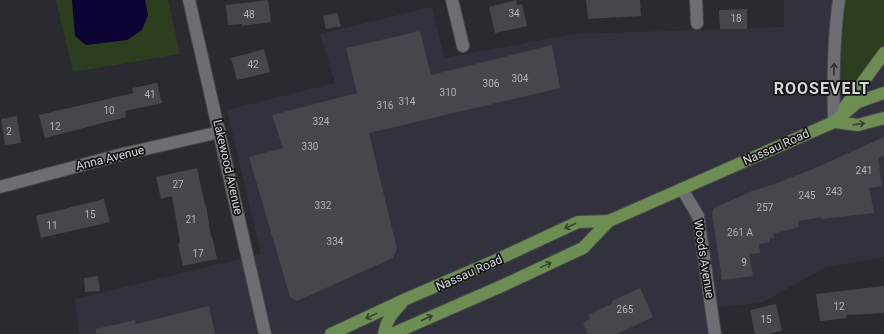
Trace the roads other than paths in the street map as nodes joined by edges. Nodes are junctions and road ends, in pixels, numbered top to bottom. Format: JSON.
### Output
{"nodes":[{"id":1,"x":189,"y":0,"type":"edge"},
{"id":2,"x":452,"y":0,"type":"edge"},
{"id":3,"x":696,"y":0,"type":"edge"},
{"id":4,"x":839,"y":0,"type":"edge"},
{"id":5,"x":697,"y":23,"type":"dead end"},
{"id":6,"x":463,"y":46,"type":"dead end"},
{"id":7,"x":884,"y":53,"type":"edge"},
{"id":8,"x":884,"y":93,"type":"edge"},
{"id":9,"x":884,"y":118,"type":"edge"},
{"id":10,"x":834,"y":122,"type":"junction"},
{"id":11,"x":220,"y":132,"type":"junction"},
{"id":12,"x":0,"y":187,"type":"edge"},
{"id":13,"x":682,"y":188,"type":"junction"},
{"id":14,"x":609,"y":221,"type":"junction"},
{"id":15,"x":406,"y":299,"type":"junction"},
{"id":16,"x":265,"y":334,"type":"edge"},
{"id":17,"x":331,"y":334,"type":"edge"},
{"id":18,"x":384,"y":334,"type":"edge"},
{"id":19,"x":392,"y":334,"type":"edge"},
{"id":20,"x":716,"y":334,"type":"edge"}],
"edges":[{"from":1,"to":11,"type":"street","name":"Lakewood Avenue"},
{"from":2,"to":6,"type":"street"},
{"from":3,"to":5,"type":"street"},
{"from":10,"to":4,"type":"street","one_way":true},
{"from":7,"to":10,"type":"main road"},
{"from":8,"to":10,"type":"main road","name":"Nassau Road"},
{"from":10,"to":9,"type":"main road","one_way":true},
{"from":10,"to":13,"type":"main road","name":"Nassau Road"},
{"from":11,"to":12,"type":"street","name":"Anna Avenue"},
{"from":11,"to":16,"type":"street","name":"Lakewood Avenue"},
{"from":13,"to":14,"type":"main road","name":"Nassau Road"},
{"from":13,"to":20,"type":"street","name":"Woods Avenue"},
{"from":14,"to":15,"type":"main road","name":"Nassau Road","one_way":true},
{"from":19,"to":14,"type":"main road","name":"Nassau Road","one_way":true},
{"from":15,"to":17,"type":"main road","name":"Nassau Road","one_way":true},
{"from":15,"to":18,"type":"main road"}]}
